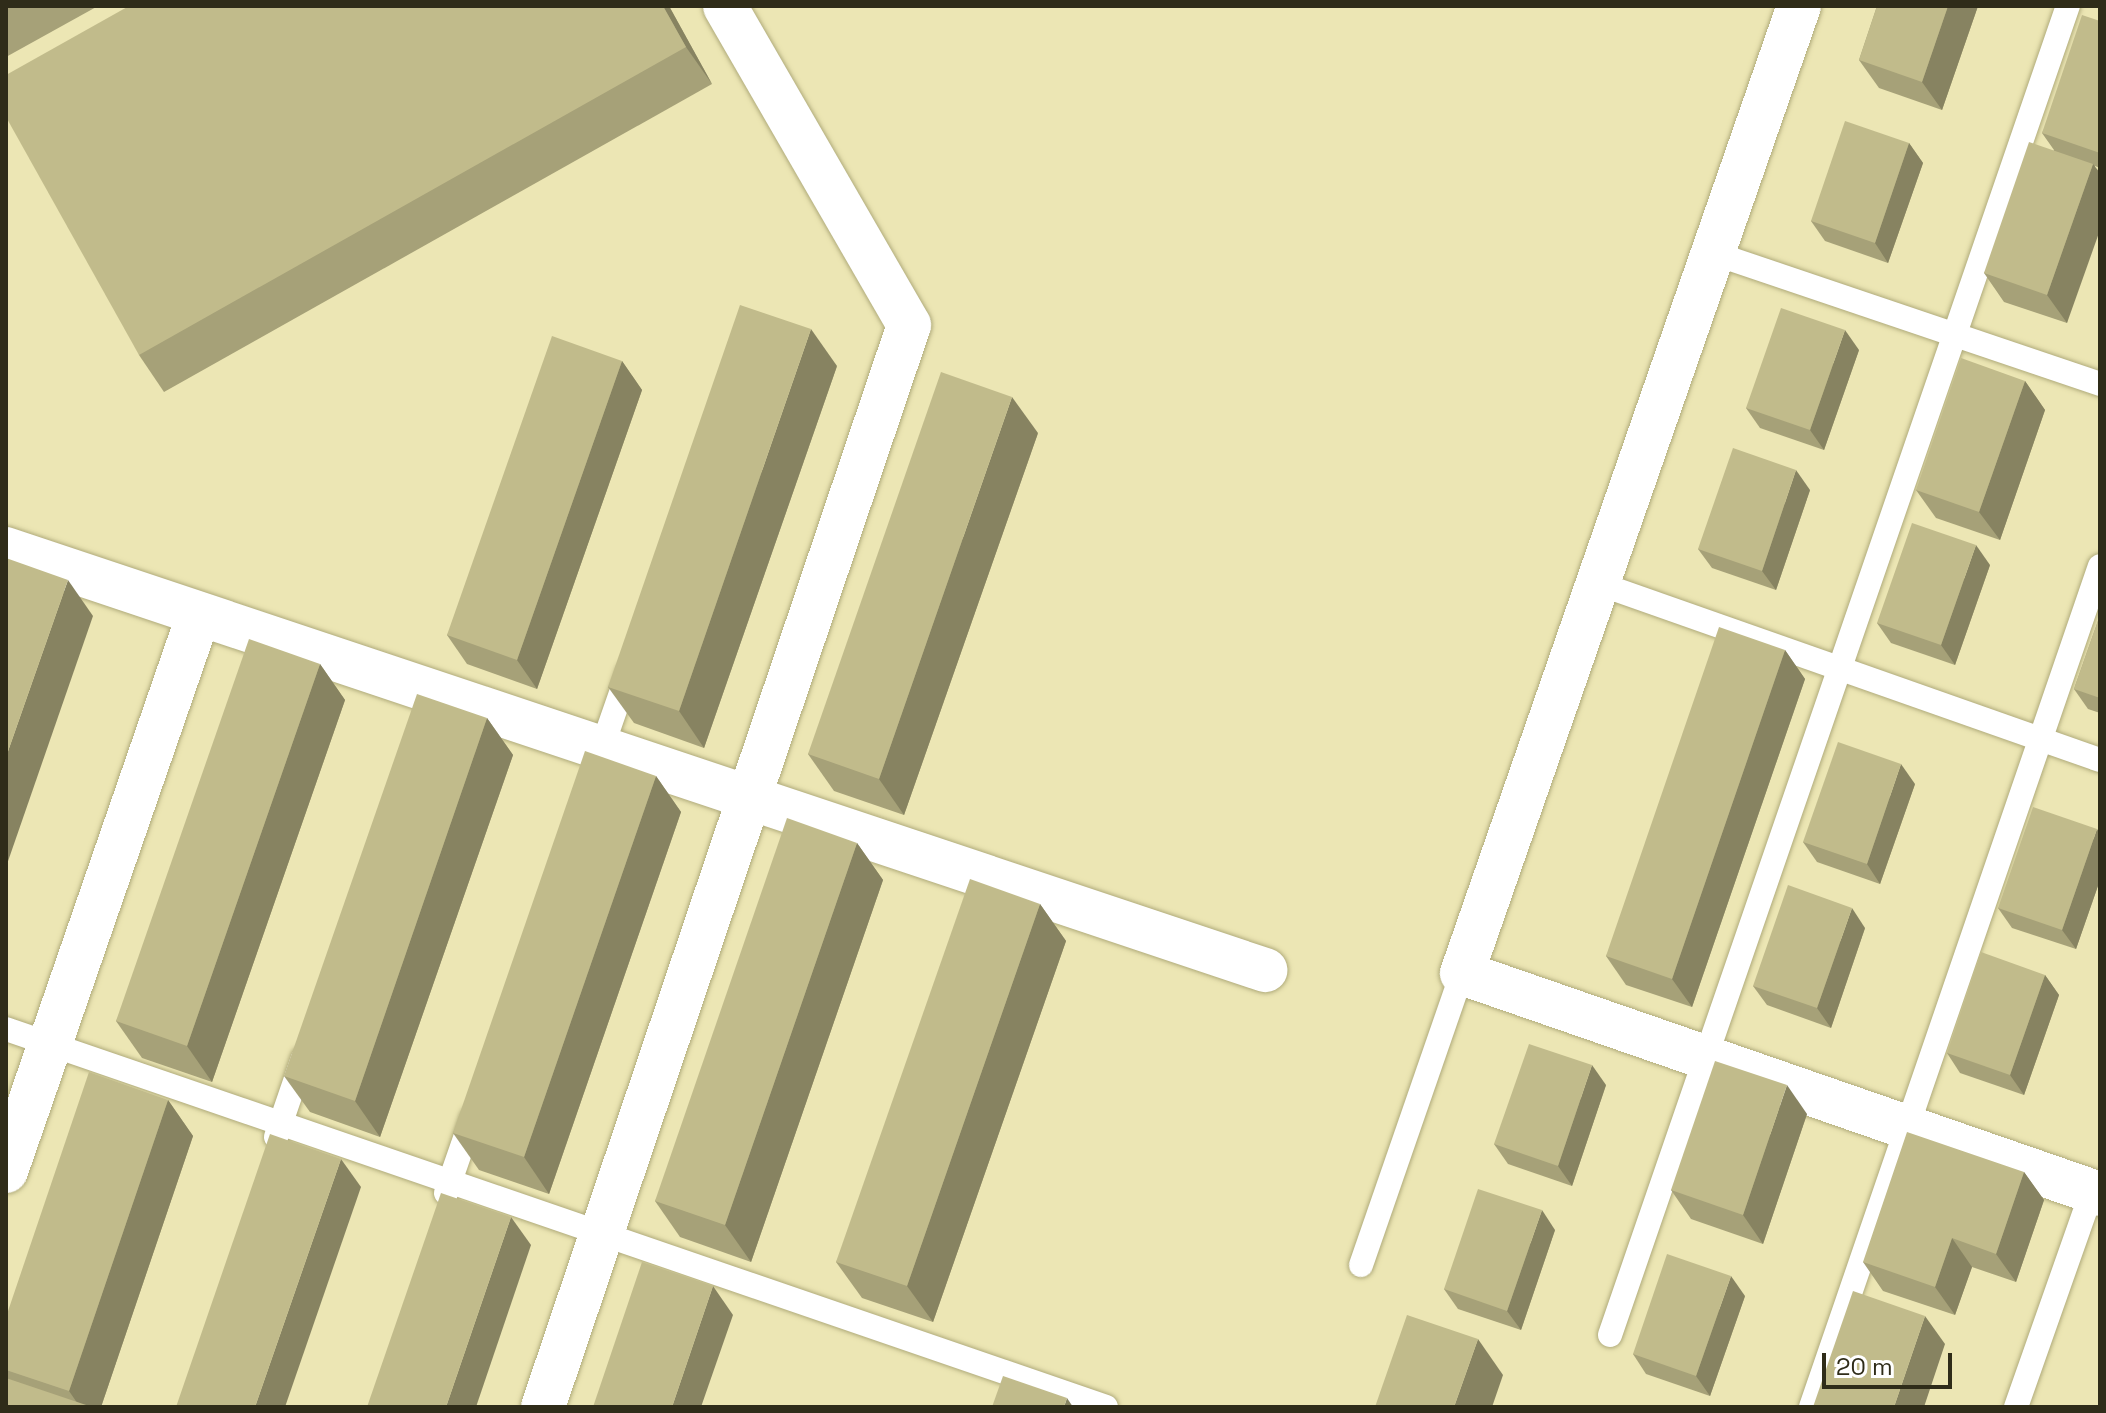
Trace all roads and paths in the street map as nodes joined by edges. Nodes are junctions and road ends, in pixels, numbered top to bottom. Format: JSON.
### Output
{"nodes":[{"id":1,"x":725,"y":6,"type":"edge"},
{"id":2,"x":1799,"y":6,"type":"edge"},
{"id":3,"x":2068,"y":6,"type":"edge"},
{"id":4,"x":1713,"y":253,"type":"junction"},
{"id":5,"x":1955,"y":335,"type":"junction"},
{"id":6,"x":2100,"y":384,"type":"edge"},
{"id":7,"x":6,"y":549,"type":"edge"},
{"id":8,"x":2100,"y":566,"type":"edge"},
{"id":9,"x":1597,"y":583,"type":"junction"},
{"id":10,"x":199,"y":614,"type":"junction"},
{"id":11,"x":638,"y":644,"type":"edge"},
{"id":12,"x":1840,"y":668,"type":"junction"},
{"id":13,"x":2040,"y":739,"type":"junction"},
{"id":14,"x":2100,"y":760,"type":"edge"},
{"id":15,"x":597,"y":763,"type":"junction"},
{"id":16,"x":751,"y":798,"type":"junction"},
{"id":17,"x":1265,"y":970,"type":"dead end"},
{"id":18,"x":1462,"y":973,"type":"junction"},
{"id":19,"x":6,"y":1029,"type":"edge"},
{"id":20,"x":312,"y":1034,"type":"edge"},
{"id":21,"x":50,"y":1044,"type":"junction"},
{"id":22,"x":1706,"y":1057,"type":"junction"},
{"id":23,"x":482,"y":1091,"type":"edge"},
{"id":24,"x":280,"y":1123,"type":"junction"},
{"id":25,"x":1907,"y":1127,"type":"junction"},
{"id":26,"x":265,"y":1168,"type":"edge"},
{"id":27,"x":6,"y":1171,"type":"edge"},
{"id":28,"x":450,"y":1181,"type":"junction"},
{"id":29,"x":2097,"y":1184,"type":"edge"},
{"id":30,"x":440,"y":1211,"type":"edge"},
{"id":31,"x":602,"y":1233,"type":"junction"},
{"id":32,"x":1361,"y":1265,"type":"dead end"},
{"id":33,"x":1610,"y":1335,"type":"dead end"},
{"id":34,"x":543,"y":1407,"type":"edge"},
{"id":35,"x":1106,"y":1407,"type":"edge"},
{"id":36,"x":1811,"y":1407,"type":"edge"},
{"id":37,"x":2016,"y":1407,"type":"edge"}],
"edges":[{"from":1,"to":16,"type":"street"},
{"from":2,"to":4,"type":"street"},
{"from":3,"to":5,"type":"lane"},
{"from":4,"to":5,"type":"lane"},
{"from":4,"to":9,"type":"street"},
{"from":5,"to":6,"type":"lane"},
{"from":5,"to":12,"type":"lane"},
{"from":7,"to":10,"type":"street"},
{"from":8,"to":13,"type":"lane"},
{"from":9,"to":12,"type":"lane"},
{"from":9,"to":18,"type":"street"},
{"from":10,"to":15,"type":"street"},
{"from":10,"to":21,"type":"street"},
{"from":11,"to":15,"type":"lane"},
{"from":12,"to":13,"type":"lane"},
{"from":12,"to":22,"type":"lane"},
{"from":13,"to":14,"type":"lane"},
{"from":13,"to":25,"type":"lane"},
{"from":15,"to":16,"type":"street"},
{"from":16,"to":17,"type":"street"},
{"from":16,"to":31,"type":"street"},
{"from":18,"to":22,"type":"street"},
{"from":18,"to":32,"type":"lane"},
{"from":19,"to":21,"type":"lane"},
{"from":20,"to":24,"type":"lane"},
{"from":21,"to":24,"type":"lane"},
{"from":21,"to":27,"type":"street"},
{"from":22,"to":25,"type":"street"},
{"from":22,"to":33,"type":"lane"},
{"from":23,"to":28,"type":"lane"},
{"from":24,"to":26,"type":"lane"},
{"from":24,"to":28,"type":"lane"},
{"from":25,"to":29,"type":"street"},
{"from":25,"to":36,"type":"lane"},
{"from":28,"to":30,"type":"lane"},
{"from":28,"to":31,"type":"lane"},
{"from":29,"to":37,"type":"lane"},
{"from":31,"to":34,"type":"street"},
{"from":31,"to":35,"type":"lane"}]}
